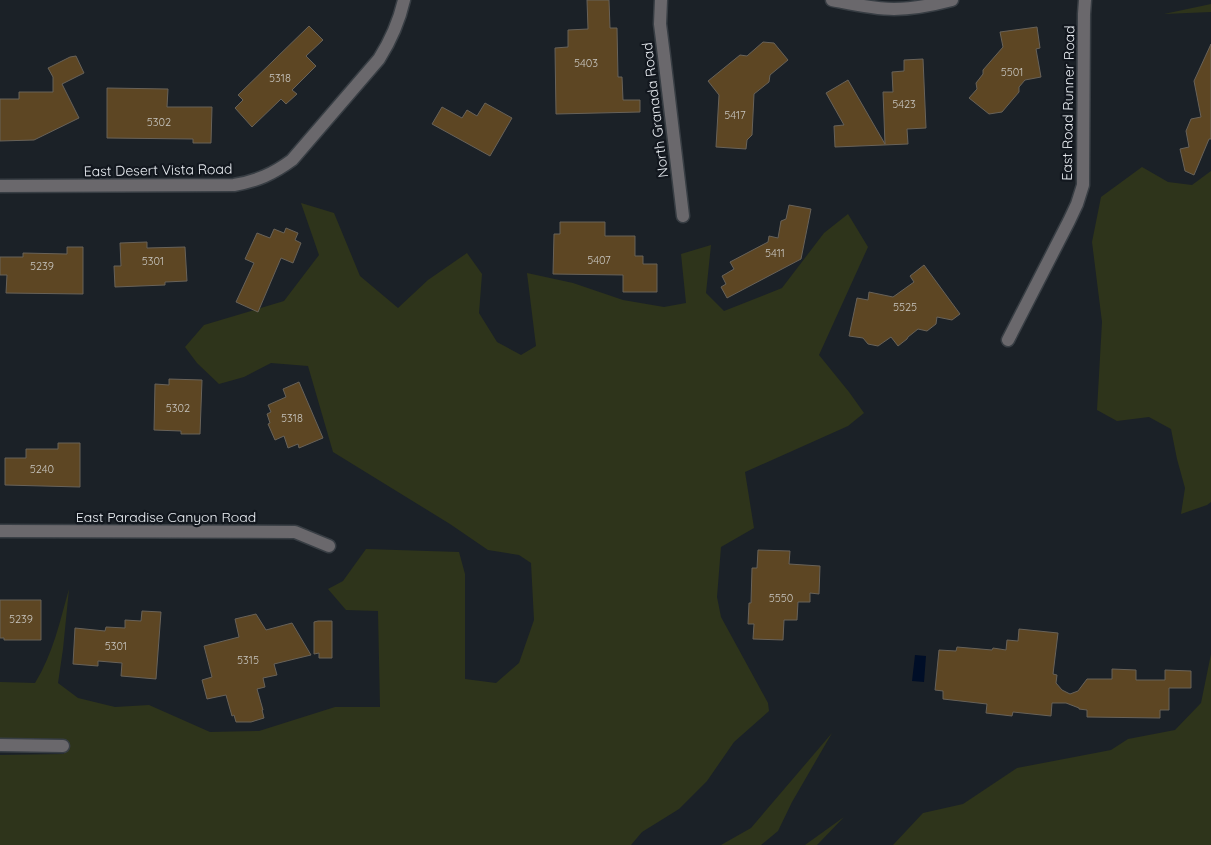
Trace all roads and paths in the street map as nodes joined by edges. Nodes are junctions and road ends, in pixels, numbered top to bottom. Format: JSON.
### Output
{"nodes":[{"id":1,"x":404,"y":0,"type":"edge"},
{"id":2,"x":661,"y":0,"type":"edge"},
{"id":3,"x":832,"y":0,"type":"edge"},
{"id":4,"x":952,"y":0,"type":"edge"},
{"id":5,"x":1085,"y":0,"type":"edge"},
{"id":6,"x":0,"y":186,"type":"edge"},
{"id":7,"x":683,"y":216,"type":"dead end"},
{"id":8,"x":1008,"y":340,"type":"dead end"},
{"id":9,"x":0,"y":531,"type":"edge"},
{"id":10,"x":329,"y":546,"type":"dead end"},
{"id":11,"x":0,"y":745,"type":"edge"},
{"id":12,"x":63,"y":746,"type":"dead end"}],
"edges":[{"from":1,"to":6,"type":"street","name":"East Desert Vista Road"},
{"from":2,"to":7,"type":"street","name":"North Granada Road"},
{"from":3,"to":4,"type":"street"},
{"from":5,"to":8,"type":"street","name":"East Road Runner Road"},
{"from":9,"to":10,"type":"street","name":"East Paradise Canyon Road"},
{"from":11,"to":12,"type":"street"}]}
